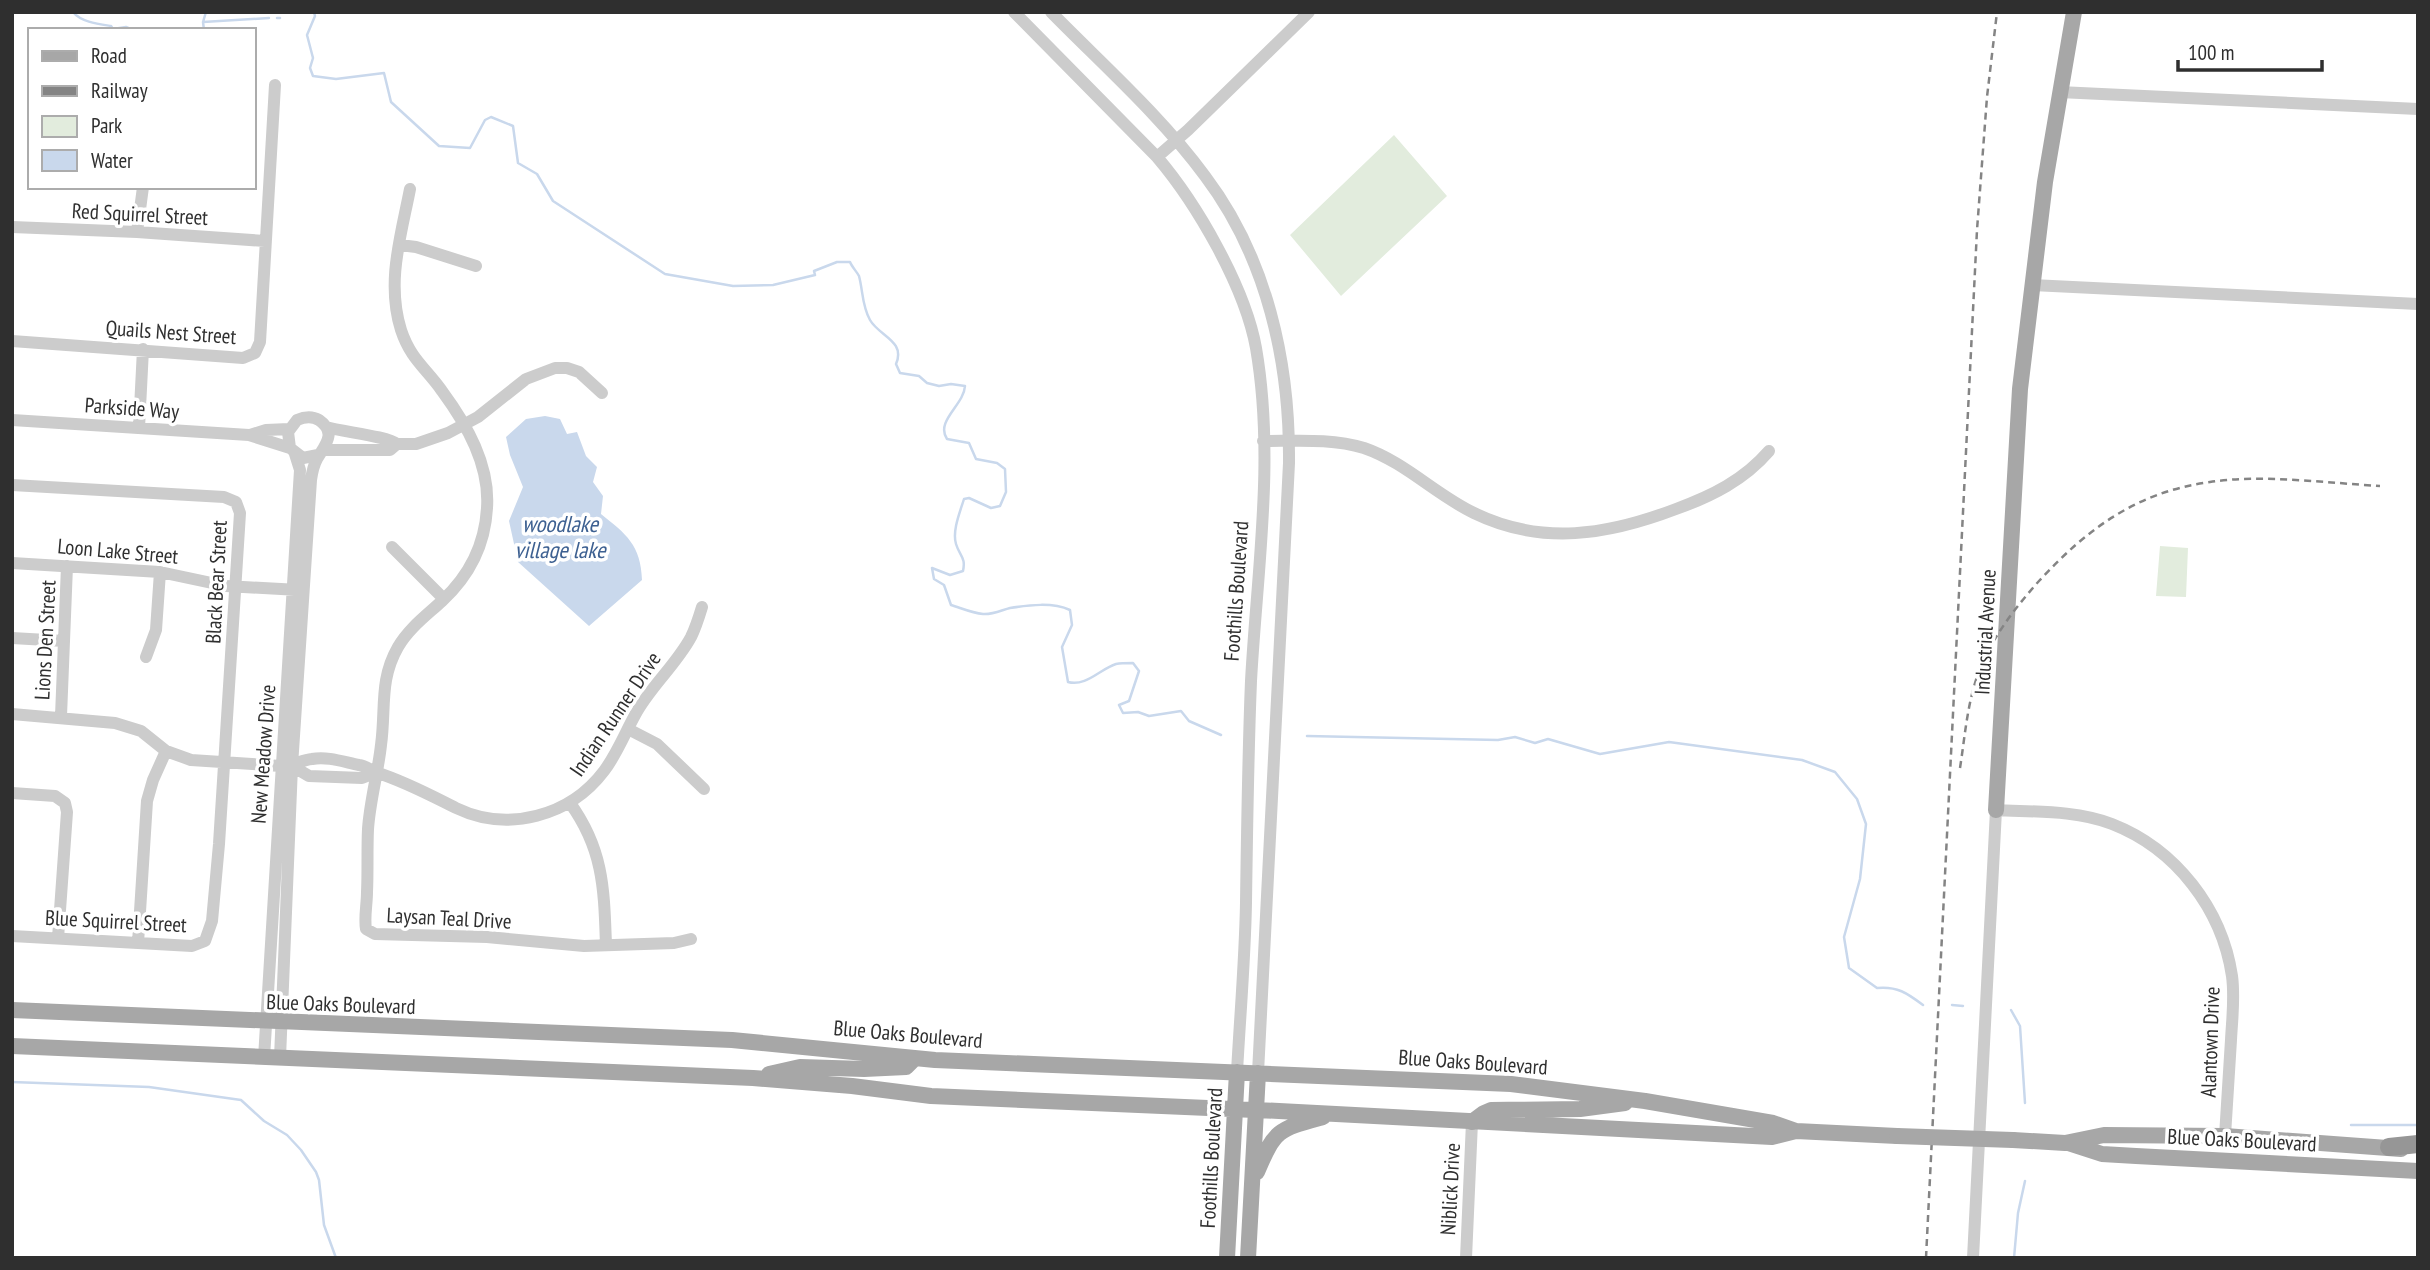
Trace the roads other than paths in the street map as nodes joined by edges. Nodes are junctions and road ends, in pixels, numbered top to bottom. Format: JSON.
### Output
{"nodes":[{"id":1,"x":1014,"y":12,"type":"edge"},
{"id":2,"x":1043,"y":12,"type":"edge"},
{"id":3,"x":1309,"y":12,"type":"edge"},
{"id":4,"x":2074,"y":12,"type":"edge"},
{"id":5,"x":1055,"y":17,"type":"edge"},
{"id":6,"x":275,"y":85,"type":"dead end"},
{"id":7,"x":2059,"y":92,"type":"junction"},
{"id":8,"x":2418,"y":109,"type":"edge"},
{"id":9,"x":1175,"y":141,"type":"junction"},
{"id":10,"x":1157,"y":157,"type":"junction"},
{"id":11,"x":143,"y":189,"type":"edge"},
{"id":12,"x":410,"y":189,"type":"dead end"},
{"id":13,"x":12,"y":227,"type":"edge"},
{"id":14,"x":137,"y":232,"type":"junction"},
{"id":15,"x":265,"y":242,"type":"junction"},
{"id":16,"x":400,"y":245,"type":"junction"},
{"id":17,"x":477,"y":266,"type":"dead end"},
{"id":18,"x":2031,"y":285,"type":"junction"},
{"id":19,"x":2418,"y":304,"type":"edge"},
{"id":20,"x":12,"y":341,"type":"edge"},
{"id":21,"x":144,"y":349,"type":"junction"},
{"id":22,"x":602,"y":393,"type":"dead end"},
{"id":23,"x":12,"y":419,"type":"edge"},
{"id":24,"x":464,"y":425,"type":"junction"},
{"id":25,"x":326,"y":427,"type":"junction"},
{"id":26,"x":139,"y":428,"type":"junction"},
{"id":27,"x":289,"y":429,"type":"junction"},
{"id":28,"x":249,"y":435,"type":"junction"},
{"id":29,"x":1263,"y":441,"type":"junction"},
{"id":30,"x":1289,"y":441,"type":"junction"},
{"id":31,"x":371,"y":443,"type":"junction"},
{"id":32,"x":293,"y":451,"type":"junction"},
{"id":33,"x":1769,"y":451,"type":"dead end"},
{"id":34,"x":321,"y":453,"type":"junction"},
{"id":35,"x":12,"y":485,"type":"edge"},
{"id":36,"x":392,"y":547,"type":"dead end"},
{"id":37,"x":12,"y":562,"type":"edge"},
{"id":38,"x":67,"y":566,"type":"junction"},
{"id":39,"x":160,"y":572,"type":"junction"},
{"id":40,"x":236,"y":586,"type":"junction"},
{"id":41,"x":298,"y":590,"type":"junction"},
{"id":42,"x":444,"y":599,"type":"junction"},
{"id":43,"x":702,"y":607,"type":"dead end"},
{"id":44,"x":12,"y":638,"type":"edge"},
{"id":45,"x":64,"y":641,"type":"junction"},
{"id":46,"x":146,"y":657,"type":"dead end"},
{"id":47,"x":12,"y":714,"type":"edge"},
{"id":48,"x":61,"y":716,"type":"junction"},
{"id":49,"x":628,"y":729,"type":"junction"},
{"id":50,"x":166,"y":751,"type":"junction"},
{"id":51,"x":340,"y":761,"type":"junction"},
{"id":52,"x":223,"y":762,"type":"junction"},
{"id":53,"x":287,"y":766,"type":"junction"},
{"id":54,"x":375,"y":773,"type":"junction"},
{"id":55,"x":339,"y":777,"type":"junction"},
{"id":56,"x":704,"y":789,"type":"dead end"},
{"id":57,"x":12,"y":793,"type":"edge"},
{"id":58,"x":570,"y":803,"type":"junction"},
{"id":59,"x":1996,"y":810,"type":"junction"},
{"id":60,"x":12,"y":936,"type":"edge"},
{"id":61,"x":58,"y":938,"type":"junction"},
{"id":62,"x":691,"y":939,"type":"dead end"},
{"id":63,"x":138,"y":943,"type":"junction"},
{"id":64,"x":606,"y":945,"type":"junction"},
{"id":65,"x":12,"y":1010,"type":"edge"},
{"id":66,"x":274,"y":1022,"type":"junction"},
{"id":67,"x":12,"y":1046,"type":"edge"},
{"id":68,"x":272,"y":1058,"type":"junction"},
{"id":69,"x":915,"y":1058,"type":"junction"},
{"id":70,"x":1237,"y":1072,"type":"junction"},
{"id":71,"x":1258,"y":1073,"type":"junction"},
{"id":72,"x":753,"y":1078,"type":"junction"},
{"id":73,"x":1645,"y":1101,"type":"junction"},
{"id":74,"x":1235,"y":1108,"type":"junction"},
{"id":75,"x":1256,"y":1110,"type":"junction"},
{"id":76,"x":1336,"y":1114,"type":"junction"},
{"id":77,"x":1472,"y":1122,"type":"junction"},
{"id":78,"x":1796,"y":1131,"type":"junction"},
{"id":79,"x":2225,"y":1136,"type":"junction"},
{"id":80,"x":2065,"y":1143,"type":"junction"},
{"id":81,"x":2418,"y":1144,"type":"edge"},
{"id":82,"x":2389,"y":1147,"type":"junction"},
{"id":83,"x":2418,"y":1150,"type":"edge"},
{"id":84,"x":2418,"y":1171,"type":"edge"},
{"id":85,"x":1252,"y":1184,"type":"junction"},
{"id":86,"x":1227,"y":1258,"type":"edge"},
{"id":87,"x":1248,"y":1258,"type":"edge"},
{"id":88,"x":1466,"y":1258,"type":"edge"},
{"id":89,"x":1973,"y":1258,"type":"edge"}],
"edges":[{"from":1,"to":10,"type":"street","name":"Foothills Boulevard"},
{"from":2,"to":5,"type":"street","name":"Foothills Boulevard"},
{"from":3,"to":9,"type":"street"},
{"from":4,"to":7,"type":"main road","name":"Industrial Avenue"},
{"from":5,"to":9,"type":"street","name":"Foothills Boulevard"},
{"from":6,"to":15,"type":"street"},
{"from":7,"to":8,"type":"street"},
{"from":7,"to":18,"type":"main road","name":"Industrial Avenue"},
{"from":9,"to":10,"type":"street"},
{"from":9,"to":30,"type":"street","name":"Foothills Boulevard"},
{"from":10,"to":29,"type":"street","name":"Foothills Boulevard"},
{"from":11,"to":14,"type":"street"},
{"from":12,"to":16,"type":"street"},
{"from":13,"to":14,"type":"street","name":"Red Squirrel Street"},
{"from":14,"to":15,"type":"street","name":"Red Squirrel Street"},
{"from":15,"to":21,"type":"street","name":"Quails Nest Street"},
{"from":16,"to":17,"type":"street"},
{"from":16,"to":24,"type":"street"},
{"from":18,"to":19,"type":"street"},
{"from":18,"to":59,"type":"main road","name":"Industrial Avenue"},
{"from":20,"to":21,"type":"street","name":"Quails Nest Street"},
{"from":21,"to":26,"type":"street"},
{"from":22,"to":24,"type":"street"},
{"from":23,"to":26,"type":"street","name":"Parkside Way"},
{"from":24,"to":31,"type":"street"},
{"from":24,"to":42,"type":"street"},
{"from":25,"to":27,"type":"street"},
{"from":25,"to":31,"type":"street"},
{"from":25,"to":34,"type":"street"},
{"from":26,"to":28,"type":"street","name":"Parkside Way"},
{"from":27,"to":28,"type":"street","name":"Parkside Way"},
{"from":27,"to":32,"type":"street"},
{"from":28,"to":32,"type":"street","name":"Parkside Way"},
{"from":29,"to":30,"type":"street"},
{"from":29,"to":70,"type":"street","name":"Foothills Boulevard"},
{"from":30,"to":33,"type":"street"},
{"from":30,"to":71,"type":"street","name":"Foothills Boulevard"},
{"from":31,"to":34,"type":"street"},
{"from":32,"to":34,"type":"street"},
{"from":32,"to":41,"type":"street","name":"New Meadow Drive"},
{"from":34,"to":41,"type":"street","name":"New Meadow Drive"},
{"from":35,"to":40,"type":"street","name":"Black Bear Street"},
{"from":36,"to":42,"type":"street"},
{"from":37,"to":38,"type":"street","name":"Loon Lake Street"},
{"from":38,"to":39,"type":"street","name":"Loon Lake Street"},
{"from":38,"to":45,"type":"street","name":"Lions Den Street"},
{"from":39,"to":40,"type":"street","name":"Loon Lake Street"},
{"from":39,"to":46,"type":"street"},
{"from":40,"to":41,"type":"street","name":"Loon Lake Street"},
{"from":40,"to":52,"type":"street","name":"Black Bear Street"},
{"from":41,"to":53,"type":"street","name":"New Meadow Drive"},
{"from":42,"to":54,"type":"street"},
{"from":43,"to":49,"type":"street","name":"Indian Runner Drive"},
{"from":44,"to":45,"type":"street"},
{"from":45,"to":48,"type":"street","name":"Lions Den Street"},
{"from":47,"to":48,"type":"street"},
{"from":48,"to":50,"type":"street"},
{"from":49,"to":56,"type":"street"},
{"from":49,"to":58,"type":"street","name":"Indian Runner Drive"},
{"from":50,"to":52,"type":"street"},
{"from":50,"to":63,"type":"street"},
{"from":51,"to":53,"type":"street","name":"Indian Runner Drive"},
{"from":51,"to":54,"type":"street","name":"Indian Runner Drive"},
{"from":51,"to":55,"type":"street"},
{"from":52,"to":53,"type":"street"},
{"from":52,"to":63,"type":"street","name":"Blue Squirrel Street"},
{"from":53,"to":55,"type":"street","name":"Indian Runner Drive"},
{"from":53,"to":66,"type":"street","name":"New Meadow Drive"},
{"from":54,"to":55,"type":"street","name":"Indian Runner Drive"},
{"from":54,"to":58,"type":"street","name":"Indian Runner Drive"},
{"from":54,"to":64,"type":"street","name":"Laysan Teal Drive"},
{"from":57,"to":61,"type":"street"},
{"from":58,"to":64,"type":"street"},
{"from":59,"to":79,"type":"street","name":"Alantown Drive"},
{"from":59,"to":89,"type":"street","name":"Industrial Avenue"},
{"from":60,"to":61,"type":"street","name":"Blue Squirrel Street"},
{"from":61,"to":63,"type":"street","name":"Blue Squirrel Street"},
{"from":62,"to":64,"type":"street"},
{"from":65,"to":66,"type":"main road","name":"Blue Oaks Boulevard"},
{"from":66,"to":68,"type":"street","name":"New Meadow Drive"},
{"from":66,"to":69,"type":"main road","name":"Blue Oaks Boulevard"},
{"from":67,"to":68,"type":"main road","name":"Blue Oaks Boulevard"},
{"from":68,"to":72,"type":"main road","name":"Blue Oaks Boulevard"},
{"from":69,"to":70,"type":"main road","name":"Blue Oaks Boulevard"},
{"from":69,"to":72,"type":"main road"},
{"from":70,"to":71,"type":"main road","name":"Blue Oaks Boulevard"},
{"from":70,"to":74,"type":"main road","name":"Foothills Boulevard"},
{"from":71,"to":73,"type":"main road","name":"Blue Oaks Boulevard"},
{"from":71,"to":75,"type":"main road","name":"Foothills Boulevard"},
{"from":72,"to":74,"type":"main road","name":"Blue Oaks Boulevard"},
{"from":73,"to":77,"type":"main road"},
{"from":73,"to":78,"type":"main road","name":"Blue Oaks Boulevard"},
{"from":74,"to":75,"type":"main road","name":"Blue Oaks Boulevard"},
{"from":74,"to":86,"type":"main road","name":"Foothills Boulevard"},
{"from":75,"to":76,"type":"main road","name":"Blue Oaks Boulevard"},
{"from":75,"to":85,"type":"main road","name":"Foothills Boulevard"},
{"from":76,"to":77,"type":"main road","name":"Blue Oaks Boulevard"},
{"from":76,"to":85,"type":"main road"},
{"from":77,"to":78,"type":"main road","name":"Blue Oaks Boulevard"},
{"from":77,"to":88,"type":"street","name":"Niblick Drive"},
{"from":78,"to":80,"type":"main road","name":"Blue Oaks Boulevard","bridge":true},
{"from":79,"to":80,"type":"main road","name":"Blue Oaks Boulevard"},
{"from":79,"to":82,"type":"main road","name":"Blue Oaks Boulevard"},
{"from":80,"to":84,"type":"main road","name":"Blue Oaks Boulevard"},
{"from":81,"to":82,"type":"highway"},
{"from":82,"to":83,"type":"main road","name":"Blue Oaks Boulevard"},
{"from":85,"to":87,"type":"main road","name":"Foothills Boulevard"}]}
